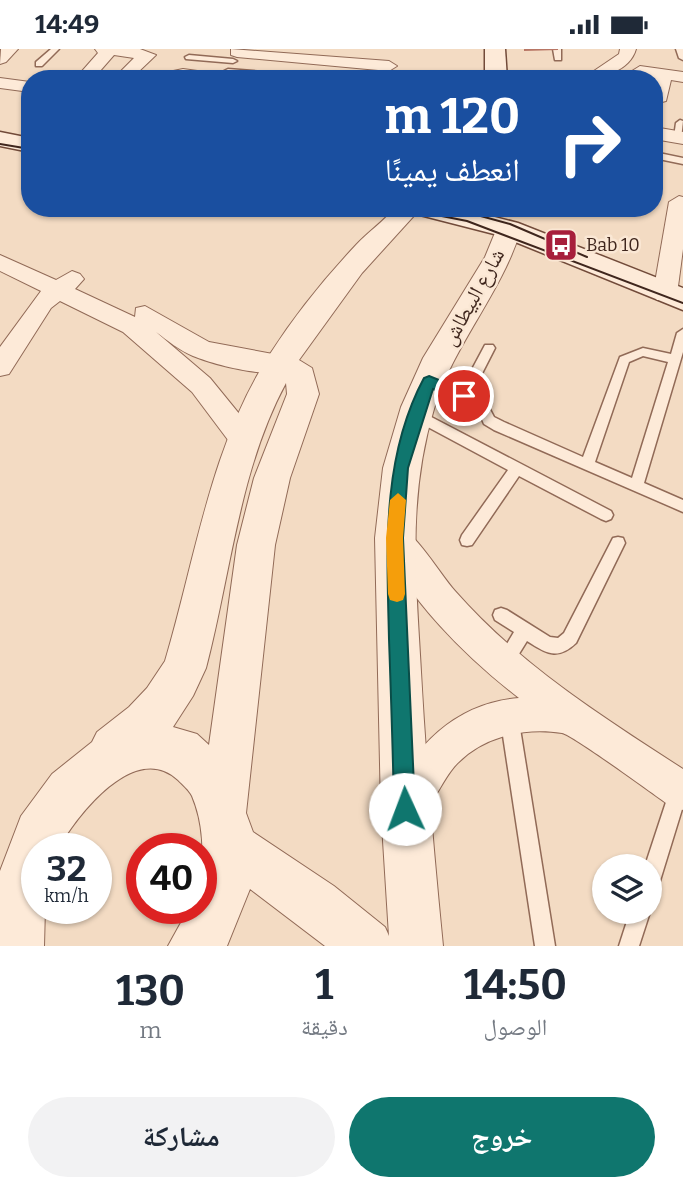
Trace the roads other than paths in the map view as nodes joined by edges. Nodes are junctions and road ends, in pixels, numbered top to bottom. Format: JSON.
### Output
{"nodes":[{"id":1,"x":10,"y":49,"type":"edge"},
{"id":2,"x":55,"y":49,"type":"edge"},
{"id":3,"x":103,"y":49,"type":"edge"},
{"id":4,"x":111,"y":49,"type":"edge"},
{"id":5,"x":476,"y":49,"type":"edge"},
{"id":6,"x":495,"y":49,"type":"edge"},
{"id":7,"x":557,"y":49,"type":"edge"},
{"id":8,"x":680,"y":49,"type":"edge"},
{"id":9,"x":628,"y":51,"type":"edge"},
{"id":10,"x":281,"y":53,"type":"edge"},
{"id":11,"x":316,"y":54,"type":"edge"},
{"id":12,"x":189,"y":57,"type":"dead end"},
{"id":13,"x":352,"y":58,"type":"edge"},
{"id":14,"x":558,"y":58,"type":"dead end"},
{"id":15,"x":0,"y":59,"type":"edge"},
{"id":16,"x":39,"y":64,"type":"dead end"},
{"id":17,"x":230,"y":65,"type":"edge"},
{"id":18,"x":389,"y":66,"type":"dead end"},
{"id":19,"x":677,"y":69,"type":"edge"},
{"id":20,"x":91,"y":70,"type":"edge"},
{"id":21,"x":130,"y":70,"type":"edge"},
{"id":22,"x":204,"y":70,"type":"edge"},
{"id":23,"x":251,"y":70,"type":"edge"},
{"id":24,"x":339,"y":70,"type":"edge"},
{"id":25,"x":475,"y":70,"type":"edge"},
{"id":26,"x":496,"y":70,"type":"edge"},
{"id":27,"x":602,"y":70,"type":"edge"},
{"id":28,"x":635,"y":70,"type":"edge"},
{"id":29,"x":0,"y":83,"type":"edge"},
{"id":30,"x":21,"y":86,"type":"edge"},
{"id":31,"x":663,"y":92,"type":"edge"},
{"id":32,"x":0,"y":139,"type":"edge"},
{"id":33,"x":21,"y":143,"type":"edge"},
{"id":34,"x":663,"y":157,"type":"edge"},
{"id":35,"x":683,"y":161,"type":"edge"},
{"id":36,"x":674,"y":201,"type":"edge"},
{"id":37,"x":405,"y":217,"type":"edge"},
{"id":38,"x":506,"y":217,"type":"edge"},
{"id":39,"x":512,"y":217,"type":"edge"},
{"id":40,"x":0,"y":246,"type":"edge"},
{"id":41,"x":0,"y":262,"type":"edge"},
{"id":42,"x":67,"y":283,"type":"junction"},
{"id":43,"x":674,"y":297,"type":"edge"},
{"id":44,"x":683,"y":334,"type":"edge"},
{"id":45,"x":489,"y":348,"type":"dead end"},
{"id":46,"x":675,"y":360,"type":"junction"},
{"id":47,"x":280,"y":364,"type":"junction"},
{"id":48,"x":0,"y":366,"type":"edge"},
{"id":49,"x":436,"y":397,"type":"junction"},
{"id":50,"x":244,"y":440,"type":"junction"},
{"id":51,"x":587,"y":464,"type":"junction"},
{"id":52,"x":517,"y":468,"type":"junction"},
{"id":53,"x":636,"y":486,"type":"junction"},
{"id":54,"x":683,"y":506,"type":"edge"},
{"id":55,"x":606,"y":515,"type":"dead end"},
{"id":56,"x":394,"y":538,"type":"junction"},
{"id":57,"x":467,"y":540,"type":"dead end"},
{"id":58,"x":618,"y":543,"type":"dead end"},
{"id":59,"x":501,"y":615,"type":"dead end"},
{"id":60,"x":525,"y":630,"type":"junction"},
{"id":61,"x":503,"y":665,"type":"junction"},
{"id":62,"x":509,"y":715,"type":"junction"},
{"id":63,"x":567,"y":715,"type":"junction"},
{"id":64,"x":113,"y":748,"type":"junction"},
{"id":65,"x":681,"y":790,"type":"edge"},
{"id":66,"x":405,"y":809,"type":"junction"},
{"id":67,"x":227,"y":827,"type":"junction"},
{"id":68,"x":659,"y":854,"type":"edge"},
{"id":69,"x":636,"y":924,"type":"edge"},
{"id":70,"x":17,"y":946,"type":"edge"},
{"id":71,"x":195,"y":946,"type":"edge"},
{"id":72,"x":366,"y":946,"type":"edge"},
{"id":73,"x":416,"y":946,"type":"edge"},
{"id":74,"x":545,"y":946,"type":"edge"},
{"id":75,"x":629,"y":946,"type":"edge"}],
"edges":[{"from":1,"to":15,"type":"street"},
{"from":2,"to":16,"type":"lane"},
{"from":3,"to":4,"type":"street"},
{"from":4,"to":20,"type":"street"},
{"from":4,"to":21,"type":"street"},
{"from":5,"to":25,"type":"main road"},
{"from":6,"to":26,"type":"main road"},
{"from":7,"to":14,"type":"lane"},
{"from":8,"to":19,"type":"lane"},
{"from":9,"to":27,"type":"street"},
{"from":9,"to":28,"type":"street"},
{"from":10,"to":11,"type":"street"},
{"from":10,"to":17,"type":"street"},
{"from":11,"to":13,"type":"street"},
{"from":12,"to":17,"type":"lane"},
{"from":13,"to":18,"type":"street"},
{"from":13,"to":24,"type":"street"},
{"from":17,"to":22,"type":"street"},
{"from":17,"to":23,"type":"lane"},
{"from":19,"to":31,"type":"street"},
{"from":29,"to":30,"type":"street"},
{"from":32,"to":33,"type":"main road"},
{"from":34,"to":35,"type":"lane"},
{"from":36,"to":43,"type":"street"},
{"from":37,"to":47,"type":"street"},
{"from":38,"to":49,"type":"street","name":"شارع البيطاش"},
{"from":39,"to":43,"type":"main road"},
{"from":40,"to":42,"type":"street"},
{"from":41,"to":42,"type":"street"},
{"from":42,"to":47,"type":"street"},
{"from":42,"to":48,"type":"street"},
{"from":42,"to":50,"type":"street"},
{"from":44,"to":46,"type":"lane"},
{"from":45,"to":49,"type":"lane"},
{"from":46,"to":51,"type":"lane"},
{"from":46,"to":53,"type":"lane"},
{"from":47,"to":50,"type":"street"},
{"from":47,"to":67,"type":"street"},
{"from":49,"to":51,"type":"lane"},
{"from":49,"to":52,"type":"lane"},
{"from":49,"to":56,"type":"street","name":"شارع البيطاش"},
{"from":50,"to":64,"type":"street"},
{"from":51,"to":53,"type":"lane"},
{"from":52,"to":55,"type":"lane"},
{"from":52,"to":57,"type":"lane"},
{"from":53,"to":54,"type":"lane"},
{"from":56,"to":61,"type":"street"},
{"from":56,"to":66,"type":"street","name":"شارع البيطاش"},
{"from":58,"to":60,"type":"lane"},
{"from":59,"to":60,"type":"lane"},
{"from":60,"to":61,"type":"lane"},
{"from":61,"to":63,"type":"street"},
{"from":62,"to":63,"type":"street"},
{"from":62,"to":66,"type":"street"},
{"from":62,"to":74,"type":"lane"},
{"from":63,"to":65,"type":"street"},
{"from":64,"to":67,"type":"street"},
{"from":64,"to":70,"type":"street"},
{"from":65,"to":68,"type":"lane"},
{"from":66,"to":73,"type":"street","name":"شارع البيطاش"},
{"from":67,"to":71,"type":"street"},
{"from":67,"to":72,"type":"street"},
{"from":69,"to":75,"type":"lane"}]}
